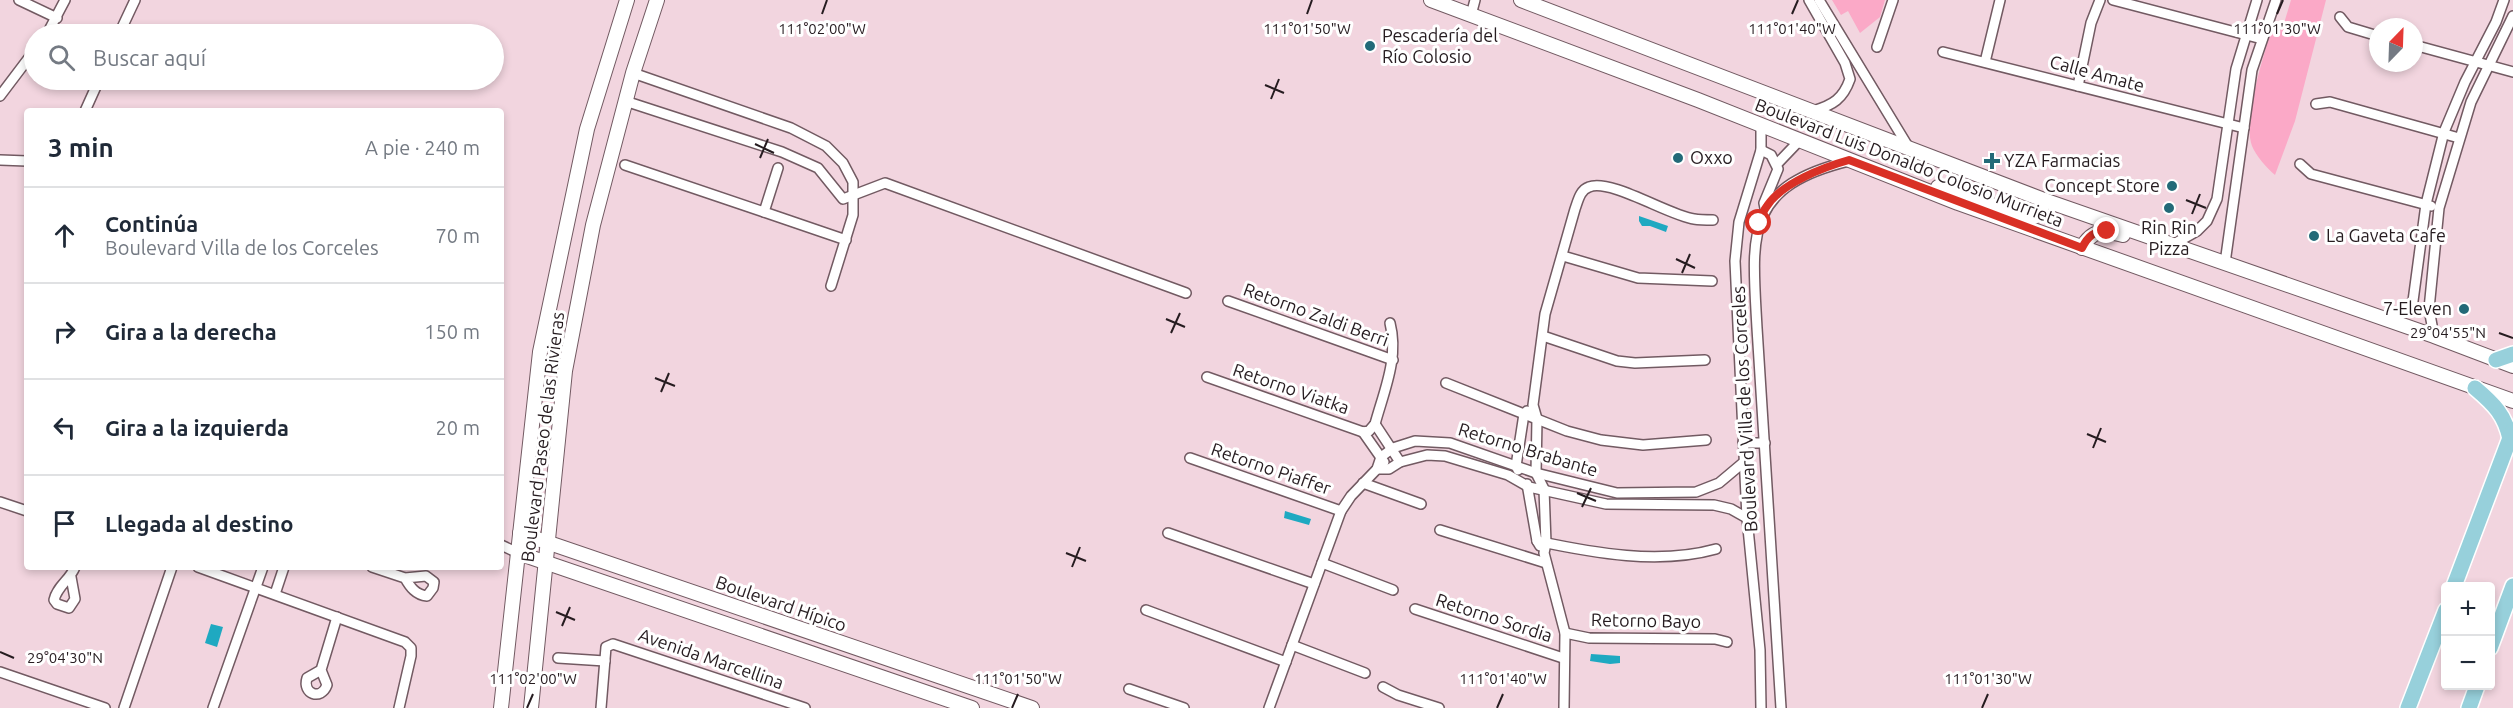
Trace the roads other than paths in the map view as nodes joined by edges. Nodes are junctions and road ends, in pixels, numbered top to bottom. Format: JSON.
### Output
{"nodes":[{"id":1,"x":18,"y":0,"type":"edge"},
{"id":2,"x":65,"y":0,"type":"edge"},
{"id":3,"x":135,"y":0,"type":"edge"},
{"id":4,"x":627,"y":0,"type":"edge"},
{"id":5,"x":657,"y":0,"type":"edge"},
{"id":6,"x":1431,"y":0,"type":"edge"},
{"id":7,"x":1475,"y":0,"type":"edge"},
{"id":8,"x":1521,"y":0,"type":"edge"},
{"id":9,"x":1809,"y":0,"type":"edge"},
{"id":10,"x":1819,"y":0,"type":"edge"},
{"id":11,"x":1893,"y":0,"type":"edge"},
{"id":12,"x":2000,"y":0,"type":"edge"},
{"id":13,"x":2100,"y":0,"type":"edge"},
{"id":14,"x":2113,"y":0,"type":"edge"},
{"id":15,"x":2257,"y":0,"type":"edge"},
{"id":16,"x":2276,"y":0,"type":"edge"},
{"id":17,"x":2504,"y":0,"type":"edge"},
{"id":18,"x":1471,"y":15,"type":"junction"},
{"id":19,"x":2513,"y":16,"type":"edge"},
{"id":20,"x":2340,"y":17,"type":"dead end"},
{"id":21,"x":57,"y":18,"type":"junction"},
{"id":22,"x":53,"y":24,"type":"edge"},
{"id":23,"x":124,"y":24,"type":"edge"},
{"id":24,"x":2369,"y":33,"type":"edge"},
{"id":25,"x":2245,"y":35,"type":"junction"},
{"id":26,"x":2262,"y":39,"type":"junction"},
{"id":27,"x":1877,"y":47,"type":"dead end"},
{"id":28,"x":2423,"y":48,"type":"edge"},
{"id":29,"x":1942,"y":52,"type":"dead end"},
{"id":30,"x":1985,"y":62,"type":"junction"},
{"id":31,"x":2475,"y":62,"type":"junction"},
{"id":32,"x":24,"y":64,"type":"edge"},
{"id":33,"x":2489,"y":66,"type":"junction"},
{"id":34,"x":2513,"y":72,"type":"edge"},
{"id":35,"x":633,"y":73,"type":"junction"},
{"id":36,"x":2078,"y":86,"type":"junction"},
{"id":37,"x":94,"y":90,"type":"edge"},
{"id":38,"x":0,"y":96,"type":"edge"},
{"id":39,"x":625,"y":100,"type":"junction"},
{"id":40,"x":2316,"y":104,"type":"dead end"},
{"id":41,"x":86,"y":108,"type":"edge"},
{"id":42,"x":1812,"y":111,"type":"junction"},
{"id":43,"x":2227,"y":125,"type":"junction"},
{"id":44,"x":1761,"y":126,"type":"junction"},
{"id":45,"x":2244,"y":128,"type":"junction"},
{"id":46,"x":2444,"y":132,"type":"junction"},
{"id":47,"x":2459,"y":138,"type":"junction"},
{"id":48,"x":1799,"y":141,"type":"junction"},
{"id":49,"x":1761,"y":150,"type":"junction"},
{"id":50,"x":1910,"y":150,"type":"junction"},
{"id":51,"x":0,"y":159,"type":"edge"},
{"id":52,"x":1849,"y":160,"type":"junction"},
{"id":53,"x":24,"y":161,"type":"edge"},
{"id":54,"x":1777,"y":164,"type":"junction"},
{"id":55,"x":2300,"y":164,"type":"dead end"},
{"id":56,"x":625,"y":165,"type":"dead end"},
{"id":57,"x":778,"y":168,"type":"dead end"},
{"id":58,"x":1906,"y":183,"type":"junction"},
{"id":59,"x":854,"y":196,"type":"junction"},
{"id":60,"x":2044,"y":200,"type":"junction"},
{"id":61,"x":2426,"y":204,"type":"junction"},
{"id":62,"x":1765,"y":208,"type":"junction"},
{"id":63,"x":2439,"y":208,"type":"junction"},
{"id":64,"x":764,"y":212,"type":"junction"},
{"id":65,"x":1713,"y":220,"type":"dead end"},
{"id":66,"x":1736,"y":234,"type":"junction"},
{"id":67,"x":1755,"y":237,"type":"junction"},
{"id":68,"x":2154,"y":238,"type":"junction"},
{"id":69,"x":846,"y":240,"type":"junction"},
{"id":70,"x":2172,"y":244,"type":"junction"},
{"id":71,"x":2082,"y":248,"type":"junction"},
{"id":72,"x":1563,"y":256,"type":"junction"},
{"id":73,"x":2419,"y":260,"type":"junction"},
{"id":74,"x":2432,"y":262,"type":"junction"},
{"id":75,"x":2225,"y":263,"type":"junction"},
{"id":76,"x":1712,"y":281,"type":"dead end"},
{"id":77,"x":831,"y":286,"type":"dead end"},
{"id":78,"x":1185,"y":293,"type":"dead end"},
{"id":79,"x":1228,"y":301,"type":"dead end"},
{"id":80,"x":2383,"y":318,"type":"junction"},
{"id":81,"x":1390,"y":324,"type":"dead end"},
{"id":82,"x":1543,"y":336,"type":"junction"},
{"id":83,"x":2434,"y":336,"type":"junction"},
{"id":84,"x":2513,"y":354,"type":"edge"},
{"id":85,"x":1393,"y":360,"type":"junction"},
{"id":86,"x":1705,"y":360,"type":"dead end"},
{"id":87,"x":2496,"y":360,"type":"junction"},
{"id":88,"x":2513,"y":366,"type":"edge"},
{"id":89,"x":1207,"y":377,"type":"dead end"},
{"id":90,"x":1446,"y":383,"type":"dead end"},
{"id":91,"x":2475,"y":388,"type":"junction"},
{"id":92,"x":2513,"y":401,"type":"edge"},
{"id":93,"x":1533,"y":405,"type":"junction"},
{"id":94,"x":1524,"y":414,"type":"junction"},
{"id":95,"x":1537,"y":419,"type":"junction"},
{"id":96,"x":1375,"y":424,"type":"junction"},
{"id":97,"x":1363,"y":432,"type":"junction"},
{"id":98,"x":2511,"y":435,"type":"edge"},
{"id":99,"x":1706,"y":440,"type":"dead end"},
{"id":100,"x":1743,"y":443,"type":"junction"},
{"id":101,"x":1765,"y":443,"type":"junction"},
{"id":102,"x":1393,"y":448,"type":"junction"},
{"id":103,"x":1381,"y":456,"type":"junction"},
{"id":104,"x":1190,"y":458,"type":"dead end"},
{"id":105,"x":1400,"y":462,"type":"junction"},
{"id":106,"x":1744,"y":462,"type":"junction"},
{"id":107,"x":1516,"y":466,"type":"junction"},
{"id":108,"x":1377,"y":469,"type":"junction"},
{"id":109,"x":1389,"y":469,"type":"junction"},
{"id":110,"x":1536,"y":474,"type":"junction"},
{"id":111,"x":1363,"y":483,"type":"junction"},
{"id":112,"x":1529,"y":487,"type":"junction"},
{"id":113,"x":1544,"y":489,"type":"junction"},
{"id":114,"x":0,"y":502,"type":"edge"},
{"id":115,"x":1421,"y":504,"type":"dead end"},
{"id":116,"x":24,"y":510,"type":"edge"},
{"id":117,"x":1341,"y":511,"type":"junction"},
{"id":118,"x":1747,"y":518,"type":"junction"},
{"id":119,"x":1440,"y":530,"type":"dead end"},
{"id":120,"x":520,"y":533,"type":"junction"},
{"id":121,"x":1168,"y":533,"type":"dead end"},
{"id":122,"x":546,"y":543,"type":"junction"},
{"id":123,"x":1543,"y":545,"type":"junction"},
{"id":124,"x":504,"y":546,"type":"edge"},
{"id":125,"x":1716,"y":549,"type":"dead end"},
{"id":126,"x":518,"y":553,"type":"junction"},
{"id":127,"x":545,"y":561,"type":"junction"},
{"id":128,"x":1322,"y":563,"type":"junction"},
{"id":129,"x":1546,"y":563,"type":"junction"},
{"id":130,"x":74,"y":570,"type":"edge"},
{"id":131,"x":171,"y":570,"type":"edge"},
{"id":132,"x":207,"y":570,"type":"edge"},
{"id":133,"x":262,"y":570,"type":"edge"},
{"id":134,"x":283,"y":570,"type":"edge"},
{"id":135,"x":381,"y":570,"type":"edge"},
{"id":136,"x":71,"y":577,"type":"dead end"},
{"id":137,"x":405,"y":578,"type":"dead end"},
{"id":138,"x":2456,"y":582,"type":"edge"},
{"id":139,"x":1314,"y":584,"type":"junction"},
{"id":140,"x":2513,"y":586,"type":"edge"},
{"id":141,"x":256,"y":587,"type":"junction"},
{"id":142,"x":1393,"y":590,"type":"dead end"},
{"id":143,"x":275,"y":594,"type":"junction"},
{"id":144,"x":1415,"y":609,"type":"dead end"},
{"id":145,"x":1146,"y":610,"type":"dead end"},
{"id":146,"x":337,"y":617,"type":"junction"},
{"id":147,"x":2441,"y":621,"type":"edge"},
{"id":148,"x":1565,"y":633,"type":"junction"},
{"id":149,"x":2494,"y":636,"type":"edge"},
{"id":150,"x":1727,"y":642,"type":"dead end"},
{"id":151,"x":1292,"y":645,"type":"junction"},
{"id":152,"x":1778,"y":649,"type":"junction"},
{"id":153,"x":1760,"y":650,"type":"junction"},
{"id":154,"x":558,"y":658,"type":"dead end"},
{"id":155,"x":1563,"y":658,"type":"junction"},
{"id":156,"x":605,"y":661,"type":"junction"},
{"id":157,"x":1286,"y":662,"type":"junction"},
{"id":158,"x":321,"y":670,"type":"dead end"},
{"id":159,"x":0,"y":672,"type":"edge"},
{"id":160,"x":1365,"y":673,"type":"dead end"},
{"id":161,"x":1383,"y":687,"type":"dead end"},
{"id":162,"x":1129,"y":689,"type":"dead end"},
{"id":163,"x":2476,"y":690,"type":"edge"},
{"id":164,"x":105,"y":708,"type":"edge"},
{"id":165,"x":124,"y":708,"type":"edge"},
{"id":166,"x":213,"y":708,"type":"edge"},
{"id":167,"x":399,"y":708,"type":"edge"},
{"id":168,"x":501,"y":708,"type":"edge"},
{"id":169,"x":531,"y":708,"type":"edge"},
{"id":170,"x":600,"y":708,"type":"edge"},
{"id":171,"x":805,"y":708,"type":"edge"},
{"id":172,"x":972,"y":708,"type":"edge"},
{"id":173,"x":1032,"y":708,"type":"edge"},
{"id":174,"x":1184,"y":708,"type":"edge"},
{"id":175,"x":1269,"y":708,"type":"edge"},
{"id":176,"x":1439,"y":708,"type":"edge"},
{"id":177,"x":1564,"y":708,"type":"edge"},
{"id":178,"x":1761,"y":708,"type":"edge"},
{"id":179,"x":1781,"y":708,"type":"edge"},
{"id":180,"x":2409,"y":708,"type":"edge"},
{"id":181,"x":2469,"y":708,"type":"edge"}],
"edges":[{"from":1,"to":21,"type":"street"},
{"from":2,"to":21,"type":"street"},
{"from":3,"to":23,"type":"street"},
{"from":4,"to":120,"type":"street","name":"Boulevard Paseo de las Rivieras"},
{"from":5,"to":35,"type":"street","name":"Boulevard Paseo de las Rivieras"},
{"from":6,"to":18,"type":"street","name":"Boulevard Luis Donaldo Colosio Murrieta"},
{"from":7,"to":18,"type":"street"},
{"from":8,"to":42,"type":"street","name":"Boulevard Luis Donaldo Colosio Murrieta"},
{"from":9,"to":42,"type":"street"},
{"from":10,"to":50,"type":"street"},
{"from":11,"to":27,"type":"street"},
{"from":12,"to":30,"type":"street"},
{"from":13,"to":36,"type":"street"},
{"from":14,"to":25,"type":"street"},
{"from":15,"to":25,"type":"street"},
{"from":16,"to":26,"type":"street"},
{"from":17,"to":31,"type":"street"},
{"from":18,"to":44,"type":"street","name":"Boulevard Luis Donaldo Colosio Murrieta"},
{"from":19,"to":33,"type":"street"},
{"from":20,"to":24,"type":"street"},
{"from":21,"to":22,"type":"street"},
{"from":25,"to":26,"type":"street"},
{"from":25,"to":43,"type":"street"},
{"from":26,"to":45,"type":"street"},
{"from":28,"to":31,"type":"street"},
{"from":29,"to":30,"type":"street","name":"Calle Amate"},
{"from":30,"to":36,"type":"street","name":"Calle Amate"},
{"from":31,"to":33,"type":"street"},
{"from":31,"to":46,"type":"street"},
{"from":32,"to":38,"type":"street"},
{"from":33,"to":34,"type":"street"},
{"from":33,"to":47,"type":"street"},
{"from":35,"to":39,"type":"street","name":"Boulevard Paseo de las Rivieras"},
{"from":35,"to":59,"type":"street"},
{"from":36,"to":43,"type":"street","name":"Calle Amate"},
{"from":37,"to":41,"type":"street"},
{"from":39,"to":59,"type":"street"},
{"from":39,"to":122,"type":"street","name":"Boulevard Paseo de las Rivieras"},
{"from":40,"to":46,"type":"street"},
{"from":42,"to":50,"type":"street","name":"Boulevard Luis Donaldo Colosio Murrieta"},
{"from":43,"to":45,"type":"street","name":"Calle Amate"},
{"from":43,"to":70,"type":"street"},
{"from":44,"to":48,"type":"street","name":"Boulevard Luis Donaldo Colosio Murrieta"},
{"from":44,"to":49,"type":"street","name":"Boulevard Villa de los Corceles"},
{"from":45,"to":75,"type":"street"},
{"from":46,"to":47,"type":"street"},
{"from":46,"to":61,"type":"street"},
{"from":47,"to":63,"type":"street"},
{"from":48,"to":52,"type":"street","name":"Boulevard Luis Donaldo Colosio Murrieta"},
{"from":48,"to":54,"type":"street"},
{"from":49,"to":54,"type":"street"},
{"from":49,"to":66,"type":"street","name":"Boulevard Villa de los Corceles"},
{"from":50,"to":60,"type":"street","name":"Boulevard Luis Donaldo Colosio Murrieta"},
{"from":51,"to":53,"type":"street"},
{"from":52,"to":58,"type":"street","name":"Boulevard Luis Donaldo Colosio Murrieta"},
{"from":52,"to":62,"type":"street","name":"Boulevard Villa de los Corceles"},
{"from":54,"to":62,"type":"street"},
{"from":55,"to":61,"type":"street"},
{"from":56,"to":64,"type":"street"},
{"from":57,"to":64,"type":"street"},
{"from":58,"to":60,"type":"street"},
{"from":58,"to":71,"type":"street","name":"Boulevard Luis Donaldo Colosio Murrieta"},
{"from":59,"to":69,"type":"street"},
{"from":59,"to":78,"type":"street"},
{"from":60,"to":68,"type":"street","name":"Boulevard Luis Donaldo Colosio Murrieta"},
{"from":61,"to":63,"type":"street"},
{"from":61,"to":73,"type":"street"},
{"from":62,"to":67,"type":"street","name":"Boulevard Villa de los Corceles"},
{"from":63,"to":74,"type":"street"},
{"from":64,"to":69,"type":"street"},
{"from":65,"to":72,"type":"street"},
{"from":66,"to":67,"type":"street"},
{"from":66,"to":100,"type":"street","name":"Boulevard Villa de los Corceles"},
{"from":67,"to":101,"type":"street","name":"Boulevard Villa de los Corceles"},
{"from":68,"to":70,"type":"street","name":"Boulevard Luis Donaldo Colosio Murrieta"},
{"from":68,"to":71,"type":"street"},
{"from":69,"to":77,"type":"street"},
{"from":70,"to":75,"type":"street","name":"Boulevard Luis Donaldo Colosio Murrieta"},
{"from":71,"to":91,"type":"street","name":"Boulevard Luis Donaldo Colosio Murrieta"},
{"from":72,"to":76,"type":"street"},
{"from":72,"to":82,"type":"street"},
{"from":73,"to":74,"type":"street"},
{"from":73,"to":80,"type":"street"},
{"from":74,"to":83,"type":"street"},
{"from":75,"to":80,"type":"street","name":"Boulevard Luis Donaldo Colosio Murrieta"},
{"from":79,"to":85,"type":"street","name":"Retorno Zaldi Berri"},
{"from":80,"to":83,"type":"street","name":"Boulevard Luis Donaldo Colosio Murrieta"},
{"from":81,"to":85,"type":"street"},
{"from":82,"to":86,"type":"street"},
{"from":82,"to":93,"type":"street"},
{"from":83,"to":87,"type":"street","name":"Boulevard Luis Donaldo Colosio Murrieta"},
{"from":84,"to":87,"type":"main road"},
{"from":85,"to":96,"type":"street"},
{"from":87,"to":88,"type":"street","name":"Boulevard Luis Donaldo Colosio Murrieta"},
{"from":89,"to":97,"type":"street","name":"Retorno Viatka"},
{"from":90,"to":94,"type":"street"},
{"from":91,"to":92,"type":"street","name":"Boulevard Luis Donaldo Colosio Murrieta"},
{"from":91,"to":98,"type":"main road"},
{"from":93,"to":94,"type":"street"},
{"from":93,"to":95,"type":"street"},
{"from":94,"to":95,"type":"street"},
{"from":94,"to":107,"type":"street"},
{"from":95,"to":99,"type":"street"},
{"from":95,"to":110,"type":"street"},
{"from":96,"to":97,"type":"street"},
{"from":96,"to":102,"type":"street"},
{"from":97,"to":103,"type":"street"},
{"from":98,"to":138,"type":"main road"},
{"from":100,"to":101,"type":"street"},
{"from":100,"to":106,"type":"street","name":"Boulevard Villa de los Corceles"},
{"from":101,"to":152,"type":"street","name":"Boulevard Villa de los Corceles"},
{"from":102,"to":103,"type":"street","name":"Retorno Brabante"},
{"from":102,"to":105,"type":"street"},
{"from":102,"to":107,"type":"street","name":"Retorno Brabante"},
{"from":103,"to":108,"type":"street"},
{"from":103,"to":109,"type":"street"},
{"from":104,"to":117,"type":"street","name":"Retorno Piaffer"},
{"from":105,"to":109,"type":"street","name":"Retorno Brabante"},
{"from":105,"to":112,"type":"street","name":"Retorno Brabante"},
{"from":106,"to":110,"type":"street","name":"Retorno Brabante"},
{"from":106,"to":118,"type":"street","name":"Boulevard Villa de los Corceles"},
{"from":107,"to":110,"type":"street","name":"Retorno Brabante"},
{"from":107,"to":112,"type":"street"},
{"from":108,"to":109,"type":"street"},
{"from":108,"to":111,"type":"street"},
{"from":110,"to":113,"type":"street"},
{"from":111,"to":115,"type":"street"},
{"from":111,"to":117,"type":"street"},
{"from":112,"to":113,"type":"street","name":"Retorno Brabante"},
{"from":112,"to":123,"type":"street"},
{"from":113,"to":118,"type":"street","name":"Retorno Brabante"},
{"from":113,"to":123,"type":"street"},
{"from":114,"to":116,"type":"street"},
{"from":117,"to":128,"type":"street"},
{"from":118,"to":153,"type":"street","name":"Boulevard Villa de los Corceles"},
{"from":119,"to":129,"type":"street"},
{"from":120,"to":122,"type":"street","name":"Boulevard Hípico"},
{"from":120,"to":126,"type":"street","name":"Boulevard Paseo de las Rivieras"},
{"from":121,"to":139,"type":"street"},
{"from":122,"to":127,"type":"street","name":"Boulevard Paseo de las Rivieras"},
{"from":122,"to":173,"type":"street","name":"Boulevard Hípico"},
{"from":123,"to":125,"type":"street"},
{"from":123,"to":129,"type":"street"},
{"from":124,"to":126,"type":"street"},
{"from":126,"to":127,"type":"street","name":"Boulevard Hípico"},
{"from":126,"to":168,"type":"street","name":"Boulevard Paseo de las Rivieras"},
{"from":127,"to":169,"type":"street","name":"Boulevard Paseo de las Rivieras"},
{"from":127,"to":172,"type":"street","name":"Boulevard Hípico"},
{"from":128,"to":139,"type":"street"},
{"from":128,"to":142,"type":"street"},
{"from":129,"to":148,"type":"street"},
{"from":130,"to":136,"type":"street"},
{"from":131,"to":165,"type":"street"},
{"from":132,"to":141,"type":"street"},
{"from":133,"to":141,"type":"street"},
{"from":134,"to":143,"type":"street"},
{"from":135,"to":137,"type":"street"},
{"from":139,"to":151,"type":"street"},
{"from":140,"to":149,"type":"main road"},
{"from":141,"to":143,"type":"street"},
{"from":141,"to":166,"type":"street"},
{"from":143,"to":146,"type":"street"},
{"from":144,"to":155,"type":"street","name":"Retorno Sordia"},
{"from":145,"to":157,"type":"street"},
{"from":146,"to":158,"type":"street"},
{"from":146,"to":167,"type":"street"},
{"from":147,"to":180,"type":"main road"},
{"from":148,"to":150,"type":"street","name":"Retorno Bayo"},
{"from":148,"to":155,"type":"street"},
{"from":151,"to":157,"type":"street"},
{"from":151,"to":160,"type":"street"},
{"from":152,"to":153,"type":"street"},
{"from":152,"to":179,"type":"street","name":"Boulevard Villa de los Corceles"},
{"from":153,"to":178,"type":"street","name":"Boulevard Villa de los Corceles"},
{"from":154,"to":156,"type":"street"},
{"from":155,"to":177,"type":"street"},
{"from":156,"to":170,"type":"street"},
{"from":156,"to":171,"type":"street","name":"Avenida Marcellina"},
{"from":157,"to":175,"type":"street"},
{"from":159,"to":164,"type":"street"},
{"from":161,"to":176,"type":"street"},
{"from":162,"to":174,"type":"street"},
{"from":163,"to":181,"type":"main road"}]}
